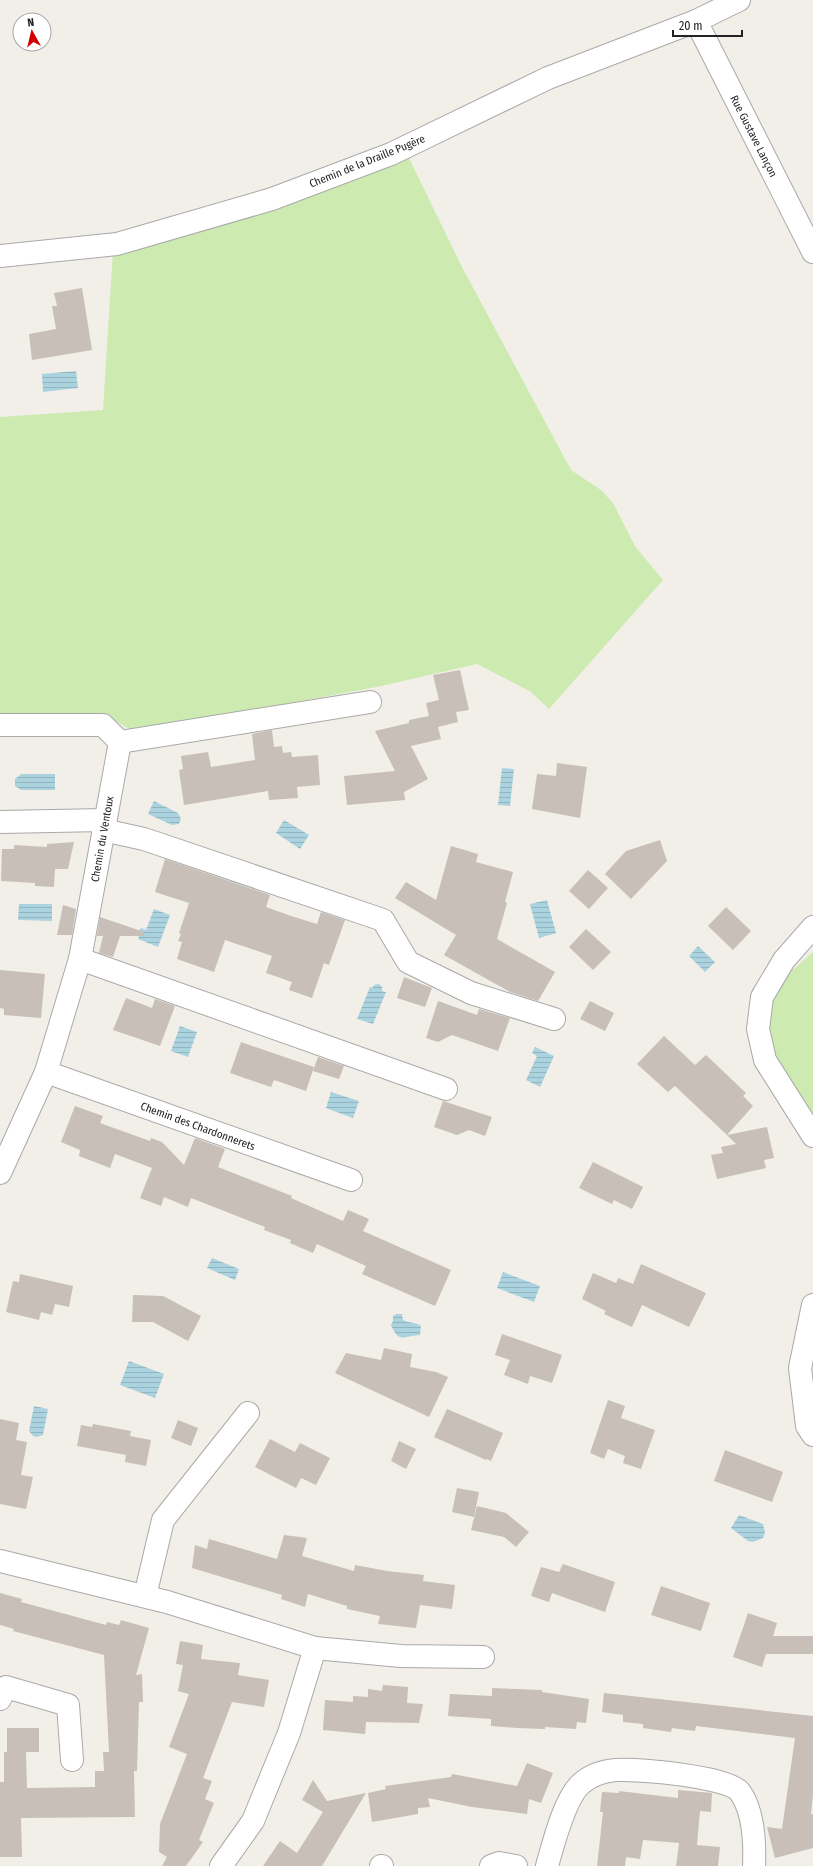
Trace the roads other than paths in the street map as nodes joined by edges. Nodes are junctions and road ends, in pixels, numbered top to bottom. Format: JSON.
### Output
{"nodes":[{"id":1,"x":739,"y":0,"type":"edge"},
{"id":2,"x":696,"y":21,"type":"junction"},
{"id":3,"x":813,"y":252,"type":"edge"},
{"id":4,"x":0,"y":256,"type":"edge"},
{"id":5,"x":370,"y":702,"type":"dead end"},
{"id":6,"x":0,"y":725,"type":"edge"},
{"id":7,"x":120,"y":742,"type":"junction"},
{"id":8,"x":0,"y":822,"type":"edge"},
{"id":9,"x":104,"y":825,"type":"junction"},
{"id":10,"x":813,"y":928,"type":"edge"},
{"id":11,"x":80,"y":959,"type":"junction"},
{"id":12,"x":554,"y":1019,"type":"dead end"},
{"id":13,"x":46,"y":1072,"type":"junction"},
{"id":14,"x":446,"y":1089,"type":"dead end"},
{"id":15,"x":813,"y":1136,"type":"edge"},
{"id":16,"x":0,"y":1173,"type":"edge"},
{"id":17,"x":351,"y":1180,"type":"dead end"},
{"id":18,"x":813,"y":1305,"type":"edge"},
{"id":19,"x":248,"y":1413,"type":"dead end"},
{"id":20,"x":813,"y":1435,"type":"edge"},
{"id":21,"x":0,"y":1561,"type":"edge"},
{"id":22,"x":145,"y":1596,"type":"junction"},
{"id":23,"x":315,"y":1648,"type":"junction"},
{"id":24,"x":483,"y":1656,"type":"dead end"},
{"id":25,"x":0,"y":1699,"type":"edge"},
{"id":26,"x":72,"y":1760,"type":"dead end"},
{"id":27,"x":221,"y":1866,"type":"edge"},
{"id":28,"x":491,"y":1866,"type":"edge"},
{"id":29,"x":516,"y":1866,"type":"edge"},
{"id":30,"x":547,"y":1866,"type":"edge"},
{"id":31,"x":754,"y":1866,"type":"edge"}],
"edges":[{"from":1,"to":2,"type":"street","name":"Chemin de la Draille Pugère"},
{"from":2,"to":3,"type":"street","name":"Rue Gustave Lançon"},
{"from":2,"to":4,"type":"street","name":"Chemin de la Draille Pugère"},
{"from":5,"to":7,"type":"street"},
{"from":6,"to":7,"type":"street"},
{"from":7,"to":9,"type":"street","name":"Chemin du Ventoux"},
{"from":8,"to":9,"type":"street"},
{"from":9,"to":11,"type":"street","name":"Chemin du Ventoux"},
{"from":9,"to":12,"type":"street"},
{"from":10,"to":15,"type":"street"},
{"from":11,"to":13,"type":"street","name":"Chemin du Ventoux"},
{"from":11,"to":14,"type":"street"},
{"from":13,"to":16,"type":"street","name":"Chemin du Ventoux"},
{"from":13,"to":17,"type":"street","name":"Chemin des Chardonnerets"},
{"from":18,"to":20,"type":"street"},
{"from":19,"to":22,"type":"street"},
{"from":21,"to":22,"type":"street"},
{"from":22,"to":23,"type":"street"},
{"from":23,"to":24,"type":"street"},
{"from":23,"to":27,"type":"street"},
{"from":25,"to":26,"type":"street"},
{"from":28,"to":29,"type":"street"},
{"from":30,"to":31,"type":"street"}]}
